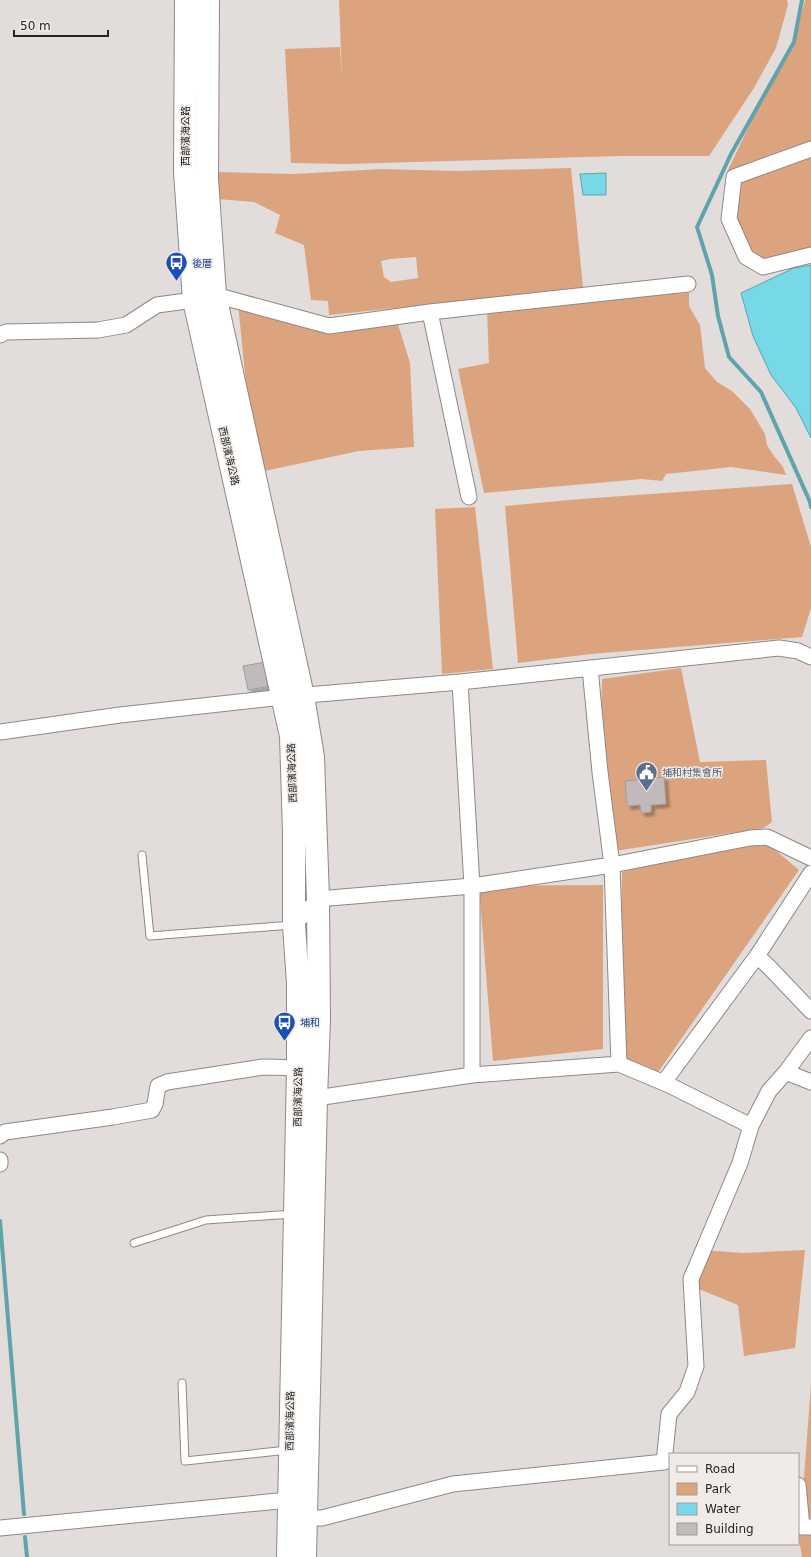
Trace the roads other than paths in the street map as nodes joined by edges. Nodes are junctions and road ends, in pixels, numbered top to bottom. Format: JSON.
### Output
{"nodes":[{"id":1,"x":186,"y":0,"type":"edge"},
{"id":2,"x":208,"y":0,"type":"edge"},
{"id":3,"x":811,"y":149,"type":"edge"},
{"id":4,"x":811,"y":254,"type":"edge"},
{"id":5,"x":688,"y":284,"type":"dead end"},
{"id":6,"x":215,"y":295,"type":"junction"},
{"id":7,"x":194,"y":300,"type":"junction"},
{"id":8,"x":430,"y":312,"type":"junction"},
{"id":9,"x":0,"y":335,"type":"edge"},
{"id":10,"x":469,"y":497,"type":"dead end"},
{"id":11,"x":811,"y":657,"type":"edge"},
{"id":12,"x":590,"y":668,"type":"junction"},
{"id":13,"x":460,"y":682,"type":"junction"},
{"id":14,"x":293,"y":696,"type":"junction"},
{"id":15,"x":0,"y":732,"type":"edge"},
{"id":16,"x":142,"y":855,"type":"dead end"},
{"id":17,"x":811,"y":858,"type":"edge"},
{"id":18,"x":612,"y":865,"type":"junction"},
{"id":19,"x":811,"y":873,"type":"edge"},
{"id":20,"x":472,"y":886,"type":"junction"},
{"id":21,"x":318,"y":899,"type":"junction"},
{"id":22,"x":294,"y":925,"type":"junction"},
{"id":23,"x":757,"y":956,"type":"junction"},
{"id":24,"x":811,"y":1012,"type":"edge"},
{"id":25,"x":811,"y":1038,"type":"edge"},
{"id":26,"x":619,"y":1064,"type":"junction"},
{"id":27,"x":308,"y":1068,"type":"junction"},
{"id":28,"x":786,"y":1072,"type":"junction"},
{"id":29,"x":472,"y":1075,"type":"junction"},
{"id":30,"x":664,"y":1082,"type":"junction"},
{"id":31,"x":811,"y":1082,"type":"edge"},
{"id":32,"x":316,"y":1098,"type":"junction"},
{"id":33,"x":751,"y":1126,"type":"junction"},
{"id":34,"x":0,"y":1136,"type":"edge"},
{"id":35,"x":0,"y":1160,"type":"edge"},
{"id":36,"x":0,"y":1164,"type":"edge"},
{"id":37,"x":304,"y":1214,"type":"junction"},
{"id":38,"x":134,"y":1243,"type":"dead end"},
{"id":39,"x":182,"y":1383,"type":"dead end"},
{"id":40,"x":290,"y":1450,"type":"junction"},
{"id":41,"x":667,"y":1468,"type":"edge"},
{"id":42,"x":799,"y":1496,"type":"edge"},
{"id":43,"x":289,"y":1500,"type":"junction"},
{"id":44,"x":306,"y":1518,"type":"junction"},
{"id":45,"x":811,"y":1527,"type":"edge"},
{"id":46,"x":0,"y":1528,"type":"edge"},
{"id":47,"x":288,"y":1557,"type":"edge"},
{"id":48,"x":305,"y":1557,"type":"edge"}],
"edges":[{"from":1,"to":7,"type":"main road","name":"西部濱海公路"},
{"from":2,"to":6,"type":"main road","name":"西部濱海公路"},
{"from":3,"to":4,"type":"street"},
{"from":5,"to":8,"type":"street"},
{"from":6,"to":7,"type":"street"},
{"from":6,"to":8,"type":"street"},
{"from":6,"to":14,"type":"main road","name":"西部濱海公路"},
{"from":7,"to":9,"type":"street"},
{"from":7,"to":14,"type":"main road","name":"西部濱海公路"},
{"from":8,"to":10,"type":"street"},
{"from":11,"to":12,"type":"street"},
{"from":12,"to":13,"type":"street"},
{"from":12,"to":18,"type":"street"},
{"from":13,"to":14,"type":"street"},
{"from":13,"to":20,"type":"street"},
{"from":14,"to":15,"type":"street"},
{"from":14,"to":21,"type":"main road","name":"西部濱海公路"},
{"from":14,"to":22,"type":"main road","name":"西部濱海公路"},
{"from":16,"to":22,"type":"lane"},
{"from":17,"to":18,"type":"street"},
{"from":18,"to":20,"type":"street"},
{"from":18,"to":26,"type":"street"},
{"from":19,"to":23,"type":"street"},
{"from":20,"to":21,"type":"street"},
{"from":20,"to":29,"type":"street"},
{"from":21,"to":22,"type":"street"},
{"from":21,"to":27,"type":"main road","name":"西部濱海公路"},
{"from":22,"to":27,"type":"main road","name":"西部濱海公路"},
{"from":23,"to":24,"type":"street"},
{"from":23,"to":30,"type":"street"},
{"from":25,"to":28,"type":"street"},
{"from":26,"to":29,"type":"street"},
{"from":26,"to":30,"type":"street"},
{"from":27,"to":32,"type":"main road","name":"西部濱海公路"},
{"from":27,"to":34,"type":"street"},
{"from":27,"to":37,"type":"main road","name":"西部濱海公路"},
{"from":28,"to":31,"type":"street"},
{"from":28,"to":33,"type":"street"},
{"from":29,"to":32,"type":"street"},
{"from":30,"to":33,"type":"street"},
{"from":32,"to":37,"type":"main road","name":"西部濱海公路"},
{"from":33,"to":41,"type":"street"},
{"from":35,"to":36,"type":"street"},
{"from":37,"to":38,"type":"lane"},
{"from":37,"to":40,"type":"main road","name":"西部濱海公路"},
{"from":37,"to":44,"type":"main road","name":"西部濱海公路"},
{"from":39,"to":40,"type":"lane"},
{"from":40,"to":43,"type":"main road","name":"西部濱海公路"},
{"from":41,"to":44,"type":"street"},
{"from":42,"to":45,"type":"street"},
{"from":43,"to":44,"type":"street"},
{"from":43,"to":46,"type":"street"},
{"from":43,"to":47,"type":"main road","name":"西部濱海公路"},
{"from":44,"to":48,"type":"main road","name":"西部濱海公路"}]}
